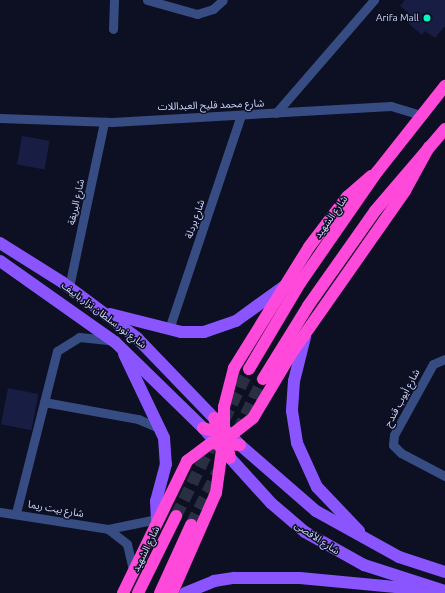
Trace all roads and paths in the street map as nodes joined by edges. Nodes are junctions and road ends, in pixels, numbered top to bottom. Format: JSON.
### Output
{"nodes":[{"id":1,"x":114,"y":0,"type":"edge"},
{"id":2,"x":147,"y":0,"type":"edge"},
{"id":3,"x":223,"y":0,"type":"edge"},
{"id":4,"x":374,"y":0,"type":"edge"},
{"id":5,"x":113,"y":29,"type":"dead end"},
{"id":6,"x":445,"y":86,"type":"edge"},
{"id":7,"x":276,"y":114,"type":"junction"},
{"id":8,"x":241,"y":115,"type":"junction"},
{"id":9,"x":421,"y":115,"type":"junction"},
{"id":10,"x":0,"y":118,"type":"edge"},
{"id":11,"x":104,"y":122,"type":"junction"},
{"id":12,"x":445,"y":129,"type":"edge"},
{"id":13,"x":429,"y":147,"type":"junction"},
{"id":14,"x":377,"y":172,"type":"junction"},
{"id":15,"x":0,"y":243,"type":"edge"},
{"id":16,"x":0,"y":261,"type":"edge"},
{"id":17,"x":69,"y":287,"type":"junction"},
{"id":18,"x":283,"y":287,"type":"junction"},
{"id":19,"x":103,"y":312,"type":"junction"},
{"id":20,"x":169,"y":329,"type":"junction"},
{"id":21,"x":306,"y":332,"type":"junction"},
{"id":22,"x":118,"y":344,"type":"junction"},
{"id":23,"x":445,"y":359,"type":"edge"},
{"id":24,"x":249,"y":369,"type":"tunnel mouth"},
{"id":25,"x":263,"y":380,"type":"tunnel mouth"},
{"id":26,"x":44,"y":402,"type":"junction"},
{"id":27,"x":162,"y":430,"type":"junction"},
{"id":28,"x":223,"y":439,"type":"junction"},
{"id":29,"x":230,"y":458,"type":"joint"},
{"id":30,"x":445,"y":476,"type":"edge"},
{"id":31,"x":0,"y":512,"type":"edge"},
{"id":32,"x":16,"y":513,"type":"junction"},
{"id":33,"x":176,"y":516,"type":"tunnel mouth"},
{"id":34,"x":157,"y":519,"type":"junction"},
{"id":35,"x":191,"y":525,"type":"tunnel mouth"},
{"id":36,"x":108,"y":529,"type":"junction"},
{"id":37,"x":377,"y":546,"type":"junction"},
{"id":38,"x":133,"y":571,"type":"junction"},
{"id":39,"x":445,"y":572,"type":"edge"},
{"id":40,"x":444,"y":591,"type":"edge"},
{"id":41,"x":123,"y":593,"type":"edge"},
{"id":42,"x":138,"y":593,"type":"edge"},
{"id":43,"x":160,"y":593,"type":"edge"},
{"id":44,"x":172,"y":593,"type":"edge"},
{"id":45,"x":185,"y":593,"type":"edge"}],
"edges":[{"from":1,"to":5,"type":"street"},
{"from":2,"to":3,"type":"street"},
{"from":4,"to":7,"type":"street"},
{"from":6,"to":9,"type":"highway","name":"شارع الشهيد"},
{"from":7,"to":8,"type":"street","name":"شارع محمد فليح العبداللات"},
{"from":7,"to":9,"type":"street","name":"شارع محمد فليح العبداللات"},
{"from":8,"to":11,"type":"street","name":"شارع محمد فليح العبداللات"},
{"from":8,"to":20,"type":"street","name":"شارع بردلة"},
{"from":9,"to":14,"type":"highway","name":"شارع الشهيد"},
{"from":10,"to":11,"type":"street","name":"شارع محمد فليح العبداللات"},
{"from":11,"to":17,"type":"street","name":"شارع البريقة"},
{"from":12,"to":13,"type":"highway"},
{"from":13,"to":21,"type":"highway"},
{"from":13,"to":25,"type":"highway"},
{"from":14,"to":18,"type":"highway"},
{"from":14,"to":24,"type":"highway","name":"شارع الشهيد"},
{"from":15,"to":17,"type":"main road","name":"شارع نور سلطان نزار باييف"},
{"from":16,"to":22,"type":"main road","name":"شارع نور سلطان نزار باييف"},
{"from":17,"to":19,"type":"main road","name":"شارع نور سلطان نزار باييف"},
{"from":18,"to":20,"type":"main road"},
{"from":18,"to":28,"type":"highway"},
{"from":19,"to":20,"type":"main road"},
{"from":19,"to":28,"type":"main road","name":"شارع نور سلطان نزار باييف"},
{"from":21,"to":28,"type":"highway"},
{"from":21,"to":37,"type":"main road"},
{"from":22,"to":26,"type":"street"},
{"from":22,"to":27,"type":"main road"},
{"from":22,"to":28,"type":"main road","name":"شارع نور سلطان نزار باييف"},
{"from":23,"to":30,"type":"street","name":"شارع أيوب قندح"},
{"from":26,"to":27,"type":"street"},
{"from":26,"to":32,"type":"street"},
{"from":27,"to":34,"type":"main road"},
{"from":28,"to":29,"type":"highway"},
{"from":28,"to":34,"type":"highway"},
{"from":28,"to":37,"type":"main road"},
{"from":28,"to":44,"type":"highway"},
{"from":29,"to":40,"type":"main road","name":"شارع الأقصى"},
{"from":31,"to":32,"type":"street","name":"شارع بيت ريما"},
{"from":32,"to":36,"type":"street","name":"شارع بيت ريما"},
{"from":33,"to":42,"type":"highway","name":"شارع الشهيد"},
{"from":34,"to":36,"type":"street","name":"شارع بيت ريما"},
{"from":34,"to":38,"type":"highway"},
{"from":35,"to":43,"type":"highway"},
{"from":36,"to":38,"type":"street","name":"شارع بيت ريما"},
{"from":37,"to":39,"type":"main road"},
{"from":38,"to":41,"type":"highway"},
{"from":40,"to":45,"type":"main road"}]}
